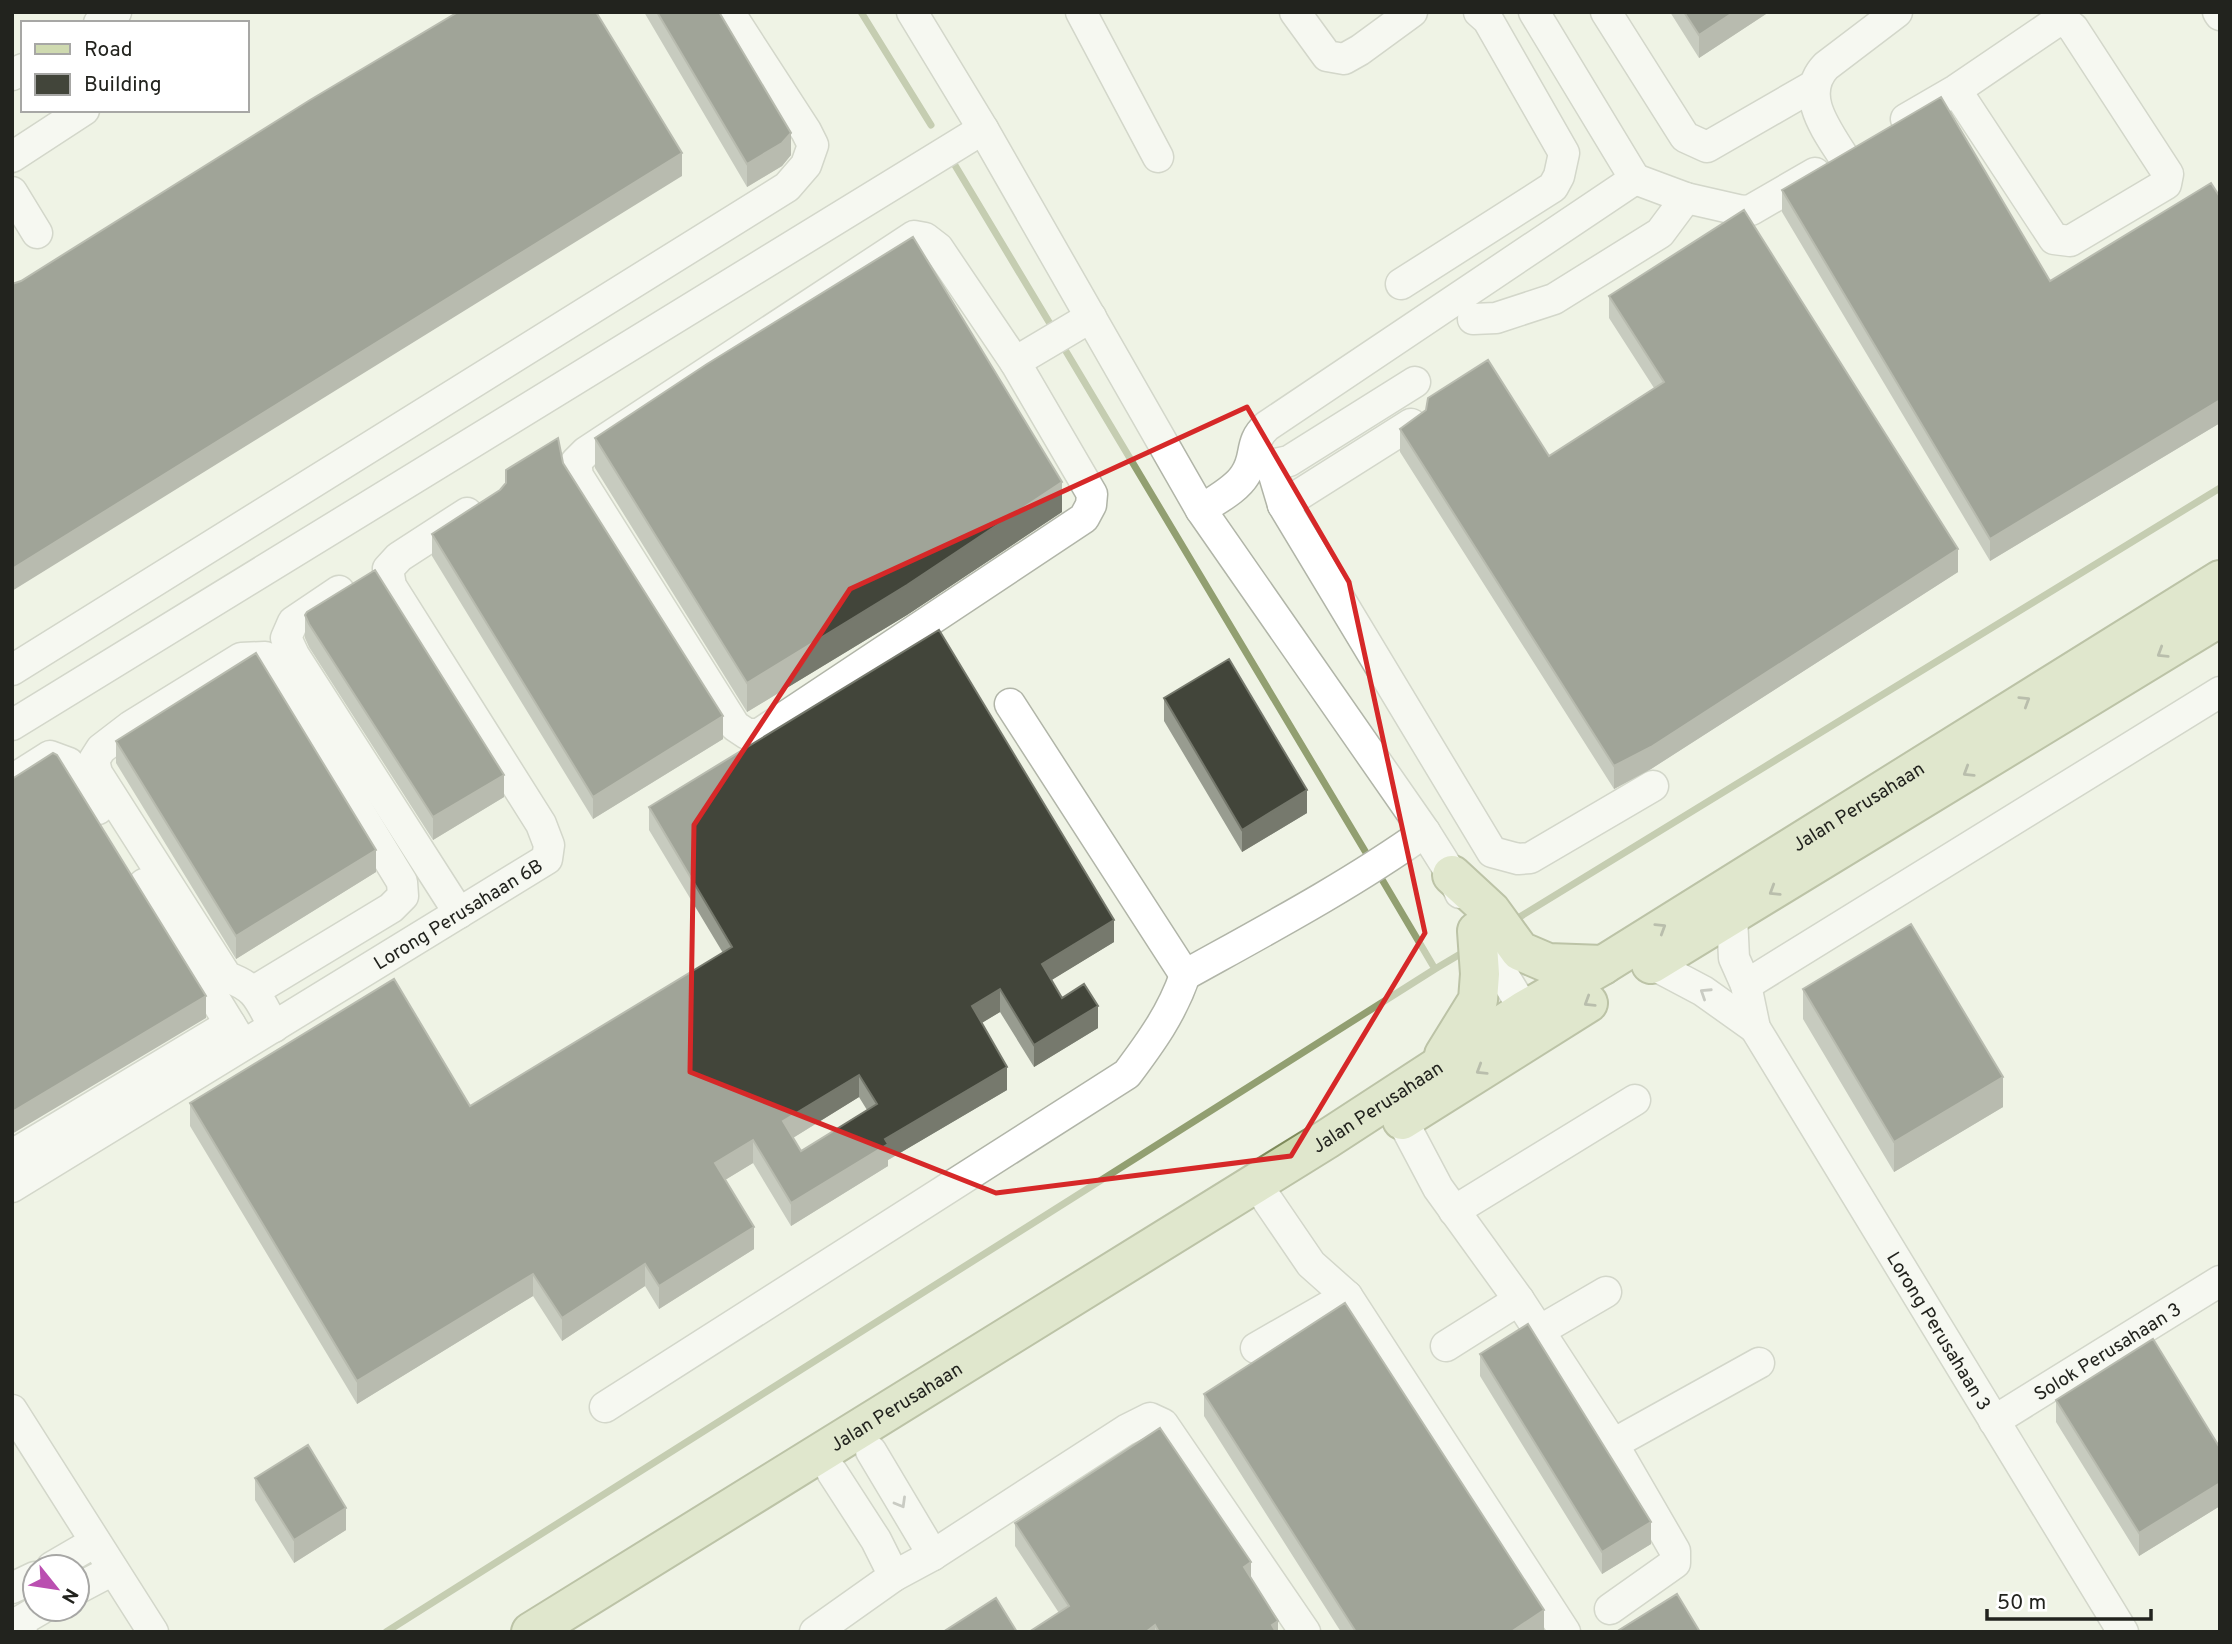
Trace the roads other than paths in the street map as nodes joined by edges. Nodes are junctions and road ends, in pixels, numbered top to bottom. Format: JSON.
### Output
{"nodes":[{"id":1,"x":729,"y":12,"type":"edge"},
{"id":2,"x":912,"y":12,"type":"edge"},
{"id":3,"x":1081,"y":12,"type":"edge"},
{"id":4,"x":1295,"y":12,"type":"edge"},
{"id":5,"x":1412,"y":12,"type":"edge"},
{"id":6,"x":1479,"y":12,"type":"edge"},
{"id":7,"x":1534,"y":12,"type":"edge"},
{"id":8,"x":1606,"y":12,"type":"edge"},
{"id":9,"x":1897,"y":12,"type":"edge"},
{"id":10,"x":1813,"y":86,"type":"junction"},
{"id":11,"x":1956,"y":90,"type":"junction"},
{"id":12,"x":81,"y":112,"type":"edge"},
{"id":13,"x":983,"y":130,"type":"junction"},
{"id":14,"x":1865,"y":143,"type":"junction"},
{"id":15,"x":12,"y":157,"type":"edge"},
{"id":16,"x":1158,"y":157,"type":"dead end"},
{"id":17,"x":1634,"y":179,"type":"junction"},
{"id":18,"x":12,"y":192,"type":"edge"},
{"id":19,"x":1686,"y":198,"type":"junction"},
{"id":20,"x":37,"y":233,"type":"dead end"},
{"id":21,"x":1401,"y":284,"type":"dead end"},
{"id":22,"x":1472,"y":319,"type":"dead end"},
{"id":23,"x":1083,"y":322,"type":"junction"},
{"id":24,"x":1025,"y":356,"type":"junction"},
{"id":25,"x":1415,"y":382,"type":"dead end"},
{"id":26,"x":1411,"y":424,"type":"edge"},
{"id":27,"x":1262,"y":462,"type":"junction"},
{"id":28,"x":490,"y":498,"type":"edge"},
{"id":29,"x":1283,"y":505,"type":"junction"},
{"id":30,"x":1201,"y":510,"type":"junction"},
{"id":31,"x":2220,"y":580,"type":"edge"},
{"id":32,"x":339,"y":592,"type":"edge"},
{"id":33,"x":2220,"y":617,"type":"edge"},
{"id":34,"x":12,"y":670,"type":"edge"},
{"id":35,"x":2220,"y":692,"type":"edge"},
{"id":36,"x":1010,"y":704,"type":"dead end"},
{"id":37,"x":12,"y":725,"type":"edge"},
{"id":38,"x":12,"y":780,"type":"edge"},
{"id":39,"x":1653,"y":786,"type":"dead end"},
{"id":40,"x":1425,"y":832,"type":"junction"},
{"id":41,"x":1452,"y":874,"type":"joint"},
{"id":42,"x":459,"y":913,"type":"junction"},
{"id":43,"x":1732,"y":917,"type":"junction"},
{"id":44,"x":1499,"y":964,"type":"junction"},
{"id":45,"x":1652,"y":964,"type":"junction"},
{"id":46,"x":1603,"y":965,"type":"junction"},
{"id":47,"x":1185,"y":975,"type":"junction"},
{"id":48,"x":1746,"y":985,"type":"junction"},
{"id":49,"x":254,"y":991,"type":"junction"},
{"id":50,"x":1532,"y":1022,"type":"junction"},
{"id":51,"x":274,"y":1027,"type":"junction"},
{"id":52,"x":1755,"y":1028,"type":"junction"},
{"id":53,"x":237,"y":1035,"type":"junction"},
{"id":54,"x":1434,"y":1067,"type":"junction"},
{"id":55,"x":1635,"y":1100,"type":"dead end"},
{"id":56,"x":1402,"y":1120,"type":"junction"},
{"id":57,"x":12,"y":1155,"type":"edge"},
{"id":58,"x":12,"y":1187,"type":"edge"},
{"id":59,"x":1268,"y":1201,"type":"junction"},
{"id":60,"x":1454,"y":1211,"type":"junction"},
{"id":61,"x":2220,"y":1280,"type":"edge"},
{"id":62,"x":1606,"y":1292,"type":"dead end"},
{"id":63,"x":1347,"y":1296,"type":"junction"},
{"id":64,"x":1519,"y":1300,"type":"junction"},
{"id":65,"x":1539,"y":1331,"type":"junction"},
{"id":66,"x":1446,"y":1346,"type":"dead end"},
{"id":67,"x":1256,"y":1348,"type":"dead end"},
{"id":68,"x":1759,"y":1363,"type":"dead end"},
{"id":69,"x":606,"y":1407,"type":"dead end"},
{"id":70,"x":12,"y":1410,"type":"edge"},
{"id":71,"x":1994,"y":1421,"type":"junction"},
{"id":72,"x":1613,"y":1444,"type":"junction"},
{"id":73,"x":871,"y":1451,"type":"junction"},
{"id":74,"x":832,"y":1472,"type":"junction"},
{"id":75,"x":95,"y":1542,"type":"junction"},
{"id":76,"x":76,"y":1553,"type":"edge"},
{"id":77,"x":933,"y":1555,"type":"junction"},
{"id":78,"x":113,"y":1570,"type":"junction"},
{"id":79,"x":894,"y":1576,"type":"junction"},
{"id":80,"x":91,"y":1582,"type":"edge"},
{"id":81,"x":1610,"y":1609,"type":"dead end"},
{"id":82,"x":153,"y":1632,"type":"edge"},
{"id":83,"x":531,"y":1632,"type":"edge"},
{"id":84,"x":576,"y":1632,"type":"edge"},
{"id":85,"x":815,"y":1632,"type":"edge"},
{"id":86,"x":1305,"y":1632,"type":"edge"},
{"id":87,"x":1565,"y":1632,"type":"edge"},
{"id":88,"x":2123,"y":1632,"type":"edge"}],
"edges":[{"from":1,"to":34,"type":"street"},
{"from":2,"to":13,"type":"street"},
{"from":3,"to":16,"type":"street"},
{"from":4,"to":5,"type":"street"},
{"from":6,"to":21,"type":"street"},
{"from":7,"to":17,"type":"street"},
{"from":8,"to":10,"type":"street"},
{"from":9,"to":10,"type":"street"},
{"from":10,"to":14,"type":"street"},
{"from":11,"to":11,"type":"street"},
{"from":11,"to":14,"type":"street"},
{"from":12,"to":15,"type":"street"},
{"from":13,"to":23,"type":"street"},
{"from":13,"to":37,"type":"street"},
{"from":14,"to":19,"type":"street"},
{"from":17,"to":19,"type":"street"},
{"from":17,"to":27,"type":"street"},
{"from":18,"to":20,"type":"street"},
{"from":19,"to":22,"type":"street"},
{"from":23,"to":24,"type":"street"},
{"from":23,"to":30,"type":"street"},
{"from":24,"to":24,"type":"street"},
{"from":25,"to":27,"type":"street"},
{"from":26,"to":29,"type":"street"},
{"from":27,"to":29,"type":"street"},
{"from":27,"to":30,"type":"street"},
{"from":28,"to":42,"type":"street","name":"Lorong Perusahaan 6B"},
{"from":29,"to":39,"type":"street"},
{"from":30,"to":40,"type":"street"},
{"from":46,"to":31,"type":"main road","name":"Jalan Perusahaan","one_way":true},
{"from":32,"to":42,"type":"street"},
{"from":33,"to":43,"type":"main road","name":"Jalan Perusahaan","one_way":true},
{"from":35,"to":48,"type":"street"},
{"from":36,"to":47,"type":"street"},
{"from":38,"to":53,"type":"street"},
{"from":40,"to":41,"type":"street"},
{"from":40,"to":47,"type":"street"},
{"from":41,"to":44,"type":"main road"},
{"from":42,"to":51,"type":"street","name":"Lorong Perusahaan 6B"},
{"from":43,"to":45,"type":"main road","name":"Jalan Perusahaan"},
{"from":43,"to":48,"type":"street","name":"Lorong Perusahaan 3"},
{"from":44,"to":46,"type":"main road"},
{"from":44,"to":50,"type":"street"},
{"from":44,"to":54,"type":"main road"},
{"from":45,"to":50,"type":"main road","name":"Jalan Perusahaan","one_way":true},
{"from":52,"to":45,"type":"street","name":"Lorong Perusahaan 3","one_way":true},
{"from":46,"to":50,"type":"main road","name":"Jalan Perusahaan"},
{"from":47,"to":69,"type":"street"},
{"from":48,"to":52,"type":"street","name":"Lorong Perusahaan 3"},
{"from":49,"to":49,"type":"street"},
{"from":49,"to":51,"type":"street"},
{"from":50,"to":54,"type":"main road","name":"Jalan Perusahaan"},
{"from":50,"to":56,"type":"main road","name":"Jalan Perusahaan","one_way":true},
{"from":51,"to":53,"type":"street","name":"Lorong Perusahaan 6B"},
{"from":52,"to":71,"type":"street","name":"Lorong Perusahaan 3"},
{"from":53,"to":57,"type":"street"},
{"from":53,"to":58,"type":"street","name":"Lorong Perusahaan 6B"},
{"from":54,"to":83,"type":"main road","name":"Jalan Perusahaan"},
{"from":55,"to":60,"type":"street"},
{"from":56,"to":59,"type":"main road","name":"Jalan Perusahaan"},
{"from":56,"to":60,"type":"street"},
{"from":59,"to":63,"type":"street"},
{"from":59,"to":73,"type":"main road","name":"Jalan Perusahaan"},
{"from":60,"to":64,"type":"street"},
{"from":61,"to":71,"type":"street","name":"Solok Perusahaan 3"},
{"from":62,"to":65,"type":"street"},
{"from":63,"to":67,"type":"street"},
{"from":63,"to":87,"type":"street"},
{"from":64,"to":65,"type":"street"},
{"from":64,"to":66,"type":"street"},
{"from":65,"to":72,"type":"street"},
{"from":68,"to":72,"type":"street"},
{"from":70,"to":75,"type":"street"},
{"from":71,"to":88,"type":"street","name":"Lorong Perusahaan 3"},
{"from":72,"to":81,"type":"street"},
{"from":73,"to":74,"type":"main road","name":"Jalan Perusahaan"},
{"from":73,"to":77,"type":"street","one_way":true},
{"from":74,"to":79,"type":"street"},
{"from":74,"to":84,"type":"main road","name":"Jalan Perusahaan"},
{"from":75,"to":76,"type":"street"},
{"from":75,"to":78,"type":"street"},
{"from":77,"to":79,"type":"street"},
{"from":77,"to":86,"type":"street"},
{"from":78,"to":80,"type":"street"},
{"from":78,"to":82,"type":"street"},
{"from":79,"to":85,"type":"street"}]}
